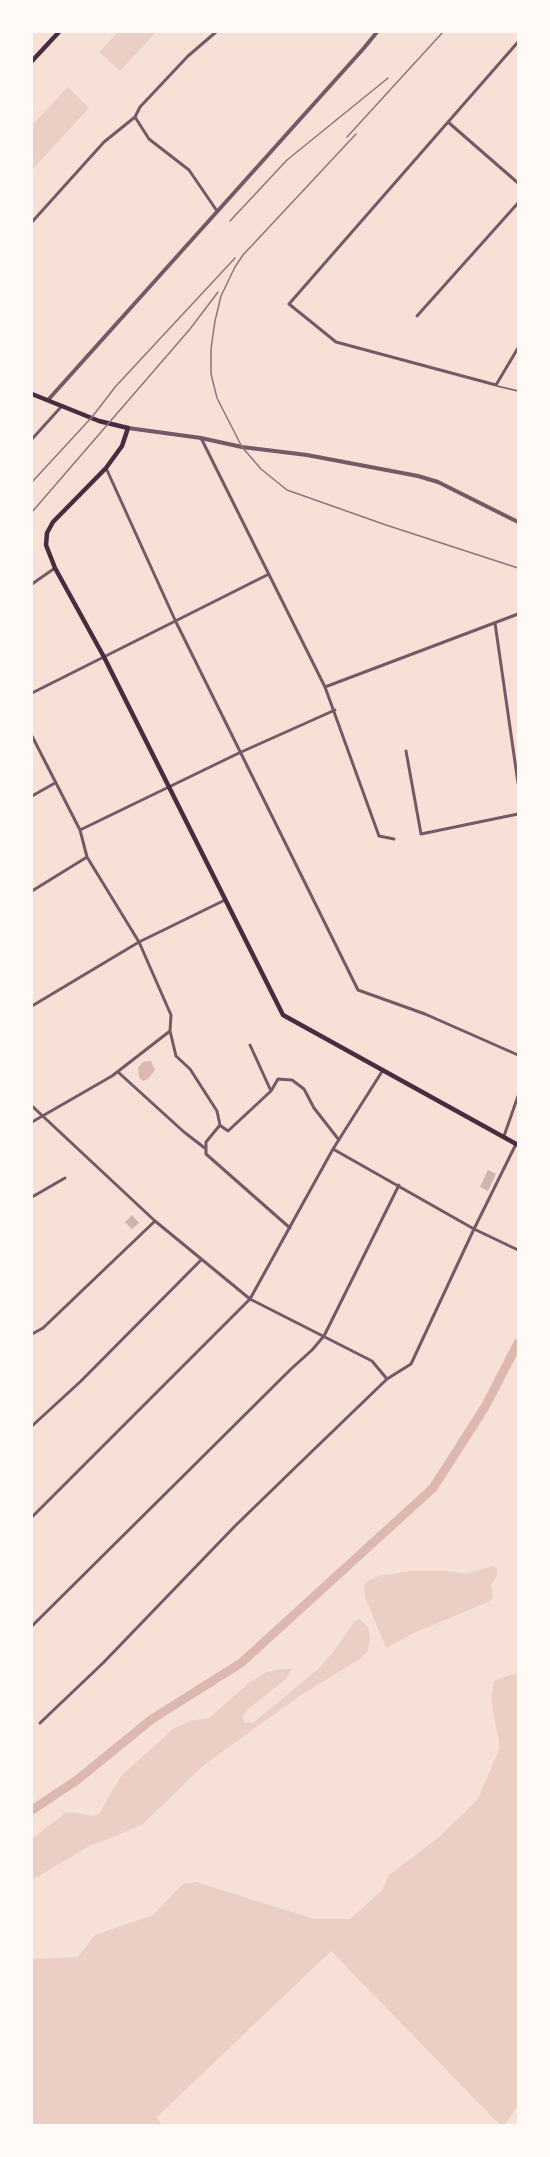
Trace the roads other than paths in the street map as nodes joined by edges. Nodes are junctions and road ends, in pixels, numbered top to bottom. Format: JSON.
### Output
{"nodes":[{"id":1,"x":59,"y":32,"type":"edge"},
{"id":2,"x":216,"y":32,"type":"edge"},
{"id":3,"x":377,"y":32,"type":"edge"},
{"id":4,"x":519,"y":42,"type":"edge"},
{"id":5,"x":32,"y":61,"type":"edge"},
{"id":6,"x":135,"y":117,"type":"junction"},
{"id":7,"x":448,"y":122,"type":"junction"},
{"id":8,"x":519,"y":183,"type":"edge"},
{"id":9,"x":519,"y":203,"type":"edge"},
{"id":10,"x":217,"y":211,"type":"junction"},
{"id":11,"x":32,"y":222,"type":"edge"},
{"id":12,"x":417,"y":316,"type":"dead end"},
{"id":13,"x":519,"y":348,"type":"edge"},
{"id":14,"x":496,"y":386,"type":"junction"},
{"id":15,"x":519,"y":391,"type":"edge"},
{"id":16,"x":32,"y":394,"type":"edge"},
{"id":17,"x":48,"y":400,"type":"junction"},
{"id":18,"x":62,"y":405,"type":"junction"},
{"id":19,"x":128,"y":428,"type":"junction"},
{"id":20,"x":201,"y":438,"type":"junction"},
{"id":21,"x":32,"y":439,"type":"edge"},
{"id":22,"x":106,"y":468,"type":"junction"},
{"id":23,"x":519,"y":522,"type":"edge"},
{"id":24,"x":55,"y":568,"type":"junction"},
{"id":25,"x":269,"y":574,"type":"junction"},
{"id":26,"x":32,"y":584,"type":"edge"},
{"id":27,"x":519,"y":614,"type":"edge"},
{"id":28,"x":175,"y":620,"type":"junction"},
{"id":29,"x":495,"y":623,"type":"junction"},
{"id":30,"x":104,"y":657,"type":"junction"},
{"id":31,"x":325,"y":687,"type":"junction"},
{"id":32,"x":32,"y":693,"type":"edge"},
{"id":33,"x":335,"y":710,"type":"junction"},
{"id":34,"x":32,"y":736,"type":"edge"},
{"id":35,"x":406,"y":751,"type":"dead end"},
{"id":36,"x":239,"y":753,"type":"junction"},
{"id":37,"x":55,"y":783,"type":"junction"},
{"id":38,"x":519,"y":783,"type":"edge"},
{"id":39,"x":169,"y":786,"type":"junction"},
{"id":40,"x":32,"y":796,"type":"edge"},
{"id":41,"x":519,"y":814,"type":"edge"},
{"id":42,"x":80,"y":830,"type":"junction"},
{"id":43,"x":394,"y":839,"type":"dead end"},
{"id":44,"x":87,"y":857,"type":"junction"},
{"id":45,"x":32,"y":891,"type":"edge"},
{"id":46,"x":225,"y":900,"type":"junction"},
{"id":47,"x":139,"y":942,"type":"junction"},
{"id":48,"x":32,"y":1006,"type":"edge"},
{"id":49,"x":170,"y":1031,"type":"junction"},
{"id":50,"x":250,"y":1045,"type":"dead end"},
{"id":51,"x":519,"y":1055,"type":"edge"},
{"id":52,"x":383,"y":1070,"type":"junction"},
{"id":53,"x":118,"y":1072,"type":"junction"},
{"id":54,"x":271,"y":1091,"type":"junction"},
{"id":55,"x":519,"y":1096,"type":"edge"},
{"id":56,"x":32,"y":1106,"type":"edge"},
{"id":57,"x":41,"y":1116,"type":"junction"},
{"id":58,"x":32,"y":1122,"type":"edge"},
{"id":59,"x":220,"y":1125,"type":"junction"},
{"id":60,"x":504,"y":1137,"type":"junction"},
{"id":61,"x":339,"y":1140,"type":"junction"},
{"id":62,"x":517,"y":1144,"type":"edge"},
{"id":63,"x":206,"y":1149,"type":"junction"},
{"id":64,"x":333,"y":1149,"type":"junction"},
{"id":65,"x":65,"y":1178,"type":"dead end"},
{"id":66,"x":399,"y":1185,"type":"junction"},
{"id":67,"x":32,"y":1197,"type":"edge"},
{"id":68,"x":155,"y":1221,"type":"junction"},
{"id":69,"x":290,"y":1228,"type":"junction"},
{"id":70,"x":474,"y":1229,"type":"junction"},
{"id":71,"x":519,"y":1250,"type":"edge"},
{"id":72,"x":201,"y":1260,"type":"junction"},
{"id":73,"x":250,"y":1299,"type":"junction"},
{"id":74,"x":32,"y":1334,"type":"edge"},
{"id":75,"x":324,"y":1336,"type":"junction"},
{"id":76,"x":387,"y":1379,"type":"junction"},
{"id":77,"x":32,"y":1426,"type":"edge"},
{"id":78,"x":32,"y":1517,"type":"edge"},
{"id":79,"x":32,"y":1626,"type":"edge"},
{"id":80,"x":40,"y":1723,"type":"dead end"}],
"edges":[{"from":1,"to":5,"type":"main road"},
{"from":2,"to":6,"type":"street"},
{"from":3,"to":10,"type":"street"},
{"from":4,"to":7,"type":"street"},
{"from":6,"to":10,"type":"street"},
{"from":6,"to":11,"type":"street"},
{"from":7,"to":8,"type":"street"},
{"from":7,"to":14,"type":"street"},
{"from":9,"to":12,"type":"street"},
{"from":10,"to":17,"type":"street"},
{"from":13,"to":14,"type":"street"},
{"from":14,"to":15,"type":"lane"},
{"from":16,"to":17,"type":"main road"},
{"from":17,"to":18,"type":"main road"},
{"from":18,"to":19,"type":"main road"},
{"from":18,"to":21,"type":"street"},
{"from":19,"to":20,"type":"street"},
{"from":19,"to":22,"type":"main road"},
{"from":20,"to":23,"type":"street"},
{"from":20,"to":25,"type":"street"},
{"from":22,"to":24,"type":"main road"},
{"from":22,"to":28,"type":"street"},
{"from":24,"to":26,"type":"street"},
{"from":24,"to":30,"type":"main road"},
{"from":25,"to":28,"type":"street"},
{"from":25,"to":31,"type":"street"},
{"from":27,"to":29,"type":"street"},
{"from":28,"to":30,"type":"street"},
{"from":28,"to":36,"type":"street"},
{"from":29,"to":31,"type":"street"},
{"from":29,"to":38,"type":"street"},
{"from":30,"to":32,"type":"street"},
{"from":30,"to":39,"type":"main road"},
{"from":31,"to":33,"type":"street"},
{"from":33,"to":36,"type":"street"},
{"from":33,"to":43,"type":"street"},
{"from":34,"to":37,"type":"street"},
{"from":35,"to":41,"type":"street"},
{"from":36,"to":39,"type":"street"},
{"from":36,"to":51,"type":"street"},
{"from":37,"to":40,"type":"street"},
{"from":37,"to":42,"type":"street"},
{"from":39,"to":42,"type":"street"},
{"from":39,"to":46,"type":"main road"},
{"from":42,"to":44,"type":"street"},
{"from":44,"to":45,"type":"street"},
{"from":44,"to":47,"type":"street"},
{"from":46,"to":47,"type":"street"},
{"from":46,"to":52,"type":"main road"},
{"from":47,"to":48,"type":"street"},
{"from":47,"to":49,"type":"street"},
{"from":49,"to":53,"type":"street"},
{"from":49,"to":59,"type":"street"},
{"from":50,"to":54,"type":"street"},
{"from":52,"to":60,"type":"main road"},
{"from":52,"to":61,"type":"street"},
{"from":53,"to":57,"type":"street"},
{"from":53,"to":63,"type":"street"},
{"from":54,"to":59,"type":"street"},
{"from":54,"to":61,"type":"street"},
{"from":55,"to":60,"type":"street"},
{"from":56,"to":57,"type":"street"},
{"from":57,"to":58,"type":"street"},
{"from":57,"to":68,"type":"street"},
{"from":59,"to":63,"type":"street"},
{"from":60,"to":62,"type":"main road"},
{"from":61,"to":64,"type":"street"},
{"from":62,"to":70,"type":"street"},
{"from":63,"to":69,"type":"street"},
{"from":64,"to":66,"type":"street"},
{"from":64,"to":69,"type":"street"},
{"from":65,"to":67,"type":"street"},
{"from":66,"to":70,"type":"street"},
{"from":66,"to":75,"type":"street"},
{"from":68,"to":72,"type":"street"},
{"from":68,"to":74,"type":"street"},
{"from":69,"to":73,"type":"street"},
{"from":70,"to":71,"type":"street"},
{"from":70,"to":76,"type":"street"},
{"from":72,"to":73,"type":"street"},
{"from":72,"to":77,"type":"street"},
{"from":73,"to":75,"type":"street"},
{"from":73,"to":78,"type":"street"},
{"from":75,"to":76,"type":"street"},
{"from":75,"to":79,"type":"street"},
{"from":76,"to":80,"type":"street"}]}
